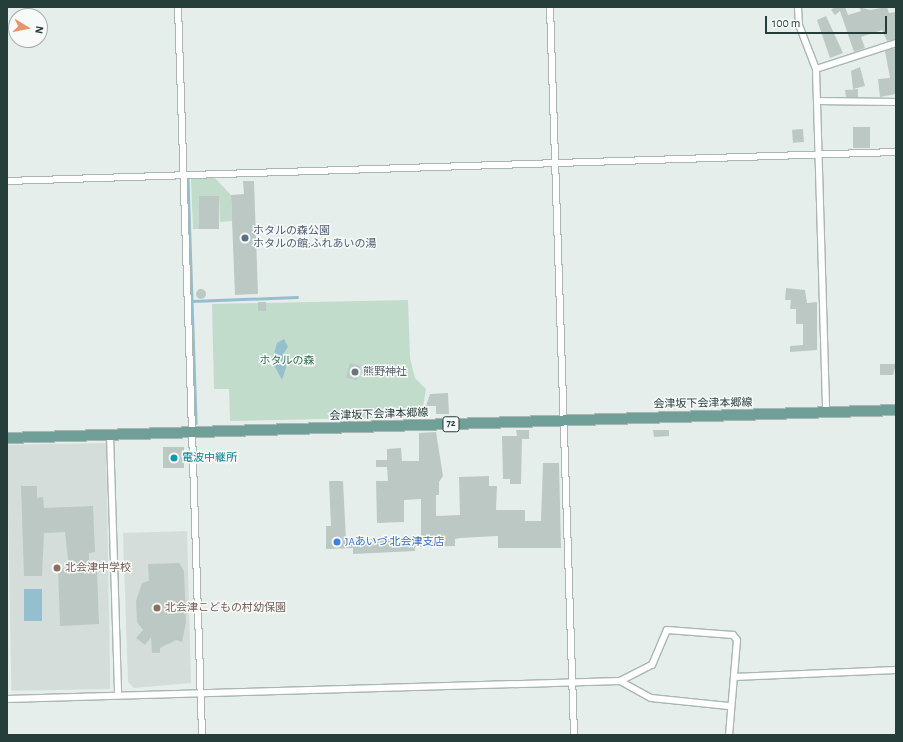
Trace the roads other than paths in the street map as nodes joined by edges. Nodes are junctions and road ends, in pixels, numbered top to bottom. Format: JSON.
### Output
{"nodes":[{"id":1,"x":178,"y":7,"type":"edge"},
{"id":2,"x":550,"y":7,"type":"edge"},
{"id":3,"x":798,"y":7,"type":"edge"},
{"id":4,"x":896,"y":43,"type":"edge"},
{"id":5,"x":816,"y":69,"type":"junction"},
{"id":6,"x":817,"y":101,"type":"junction"},
{"id":7,"x":896,"y":102,"type":"edge"},
{"id":8,"x":896,"y":152,"type":"edge"},
{"id":9,"x":819,"y":154,"type":"junction"},
{"id":10,"x":556,"y":163,"type":"junction"},
{"id":11,"x":184,"y":175,"type":"junction"},
{"id":12,"x":7,"y":181,"type":"edge"},
{"id":13,"x":896,"y":410,"type":"edge"},
{"id":14,"x":826,"y":412,"type":"junction"},
{"id":15,"x":565,"y":419,"type":"junction"},
{"id":16,"x":192,"y":434,"type":"junction"},
{"id":17,"x":110,"y":435,"type":"junction"},
{"id":18,"x":7,"y":438,"type":"edge"},
{"id":19,"x":896,"y":670,"type":"edge"},
{"id":20,"x":734,"y":676,"type":"junction"},
{"id":21,"x":572,"y":681,"type":"junction"},
{"id":22,"x":620,"y":681,"type":"junction"},
{"id":23,"x":200,"y":693,"type":"junction"},
{"id":24,"x":118,"y":696,"type":"junction"},
{"id":25,"x":7,"y":699,"type":"edge"},
{"id":26,"x":729,"y":706,"type":"junction"},
{"id":27,"x":202,"y":735,"type":"edge"},
{"id":28,"x":574,"y":735,"type":"edge"},
{"id":29,"x":729,"y":735,"type":"edge"}],
"edges":[{"from":1,"to":11,"type":"street"},
{"from":2,"to":10,"type":"street"},
{"from":3,"to":5,"type":"street"},
{"from":4,"to":5,"type":"street"},
{"from":5,"to":6,"type":"street"},
{"from":6,"to":7,"type":"street"},
{"from":6,"to":9,"type":"street"},
{"from":8,"to":9,"type":"street"},
{"from":9,"to":10,"type":"street"},
{"from":9,"to":14,"type":"street"},
{"from":10,"to":11,"type":"street"},
{"from":10,"to":15,"type":"street"},
{"from":11,"to":12,"type":"street"},
{"from":11,"to":16,"type":"street"},
{"from":13,"to":14,"type":"main road","name":"会津坂下会津本郷線","number":"72"},
{"from":14,"to":15,"type":"main road","name":"会津坂下会津本郷線","number":"72"},
{"from":15,"to":16,"type":"main road","name":"会津坂下会津本郷線","number":"72"},
{"from":15,"to":21,"type":"street"},
{"from":16,"to":17,"type":"main road","name":"会津坂下会津本郷線","number":"72"},
{"from":16,"to":23,"type":"street"},
{"from":17,"to":18,"type":"main road","name":"会津坂下会津本郷線","number":"72"},
{"from":17,"to":24,"type":"street"},
{"from":19,"to":20,"type":"street"},
{"from":20,"to":22,"type":"street"},
{"from":20,"to":26,"type":"street"},
{"from":21,"to":22,"type":"street"},
{"from":21,"to":23,"type":"street"},
{"from":21,"to":28,"type":"street"},
{"from":22,"to":26,"type":"street"},
{"from":23,"to":24,"type":"street"},
{"from":23,"to":27,"type":"street"},
{"from":24,"to":25,"type":"street"},
{"from":26,"to":29,"type":"street"}]}
